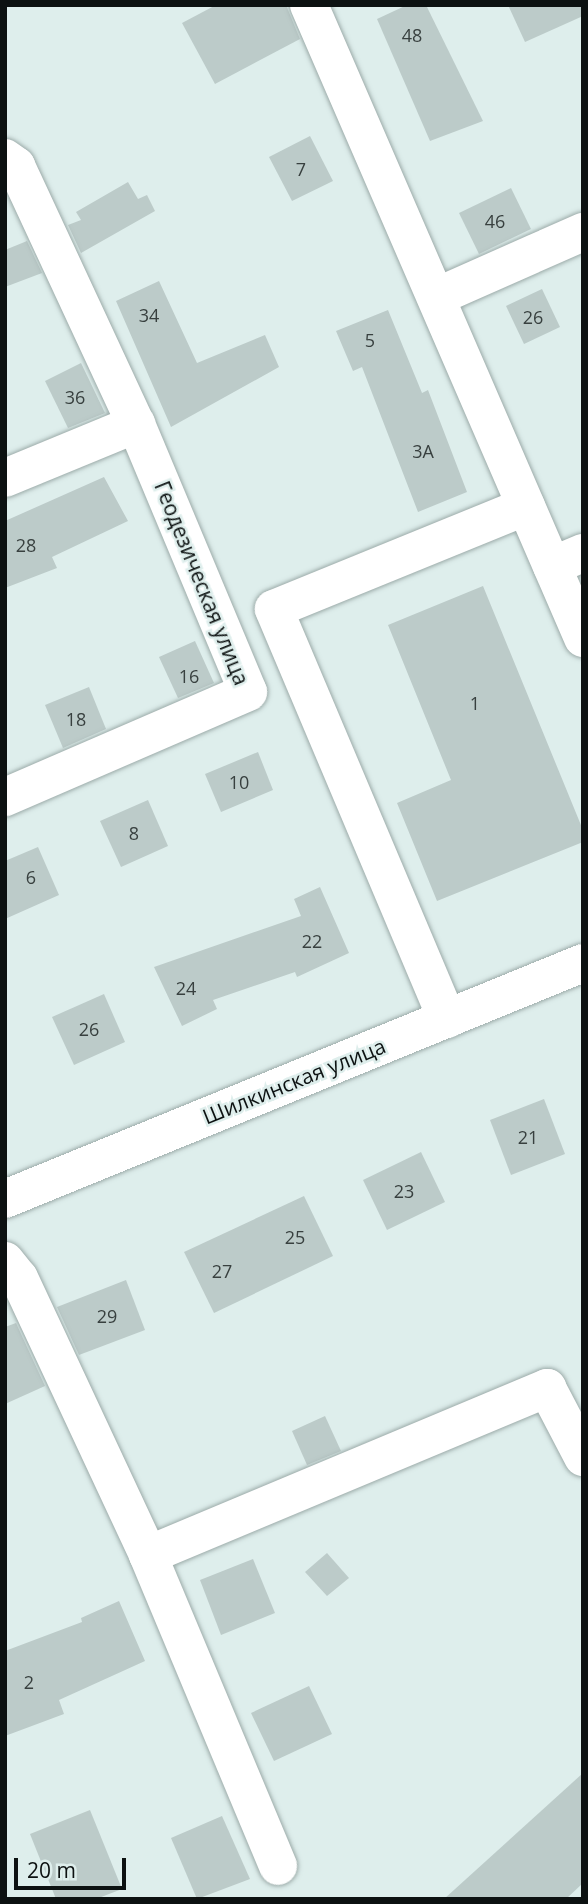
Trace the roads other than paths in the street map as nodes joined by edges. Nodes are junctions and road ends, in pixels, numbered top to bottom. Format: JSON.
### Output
{"nodes":[{"id":1,"x":316,"y":8,"type":"edge"},
{"id":2,"x":5,"y":158,"type":"edge"},
{"id":3,"x":583,"y":232,"type":"edge"},
{"id":4,"x":436,"y":297,"type":"junction"},
{"id":5,"x":136,"y":424,"type":"junction"},
{"id":6,"x":5,"y":478,"type":"edge"},
{"id":7,"x":526,"y":506,"type":"junction"},
{"id":8,"x":568,"y":560,"type":"edge"},
{"id":9,"x":583,"y":638,"type":"edge"},
{"id":10,"x":5,"y":797,"type":"edge"},
{"id":11,"x":583,"y":963,"type":"edge"},
{"id":12,"x":447,"y":1018,"type":"junction"},
{"id":13,"x":5,"y":1199,"type":"edge"},
{"id":14,"x":5,"y":1261,"type":"edge"},
{"id":15,"x":583,"y":1457,"type":"edge"},
{"id":16,"x":148,"y":1555,"type":"junction"},
{"id":17,"x":278,"y":1866,"type":"dead end"}],
"edges":[{"from":1,"to":4,"type":"street"},
{"from":2,"to":5,"type":"street","name":"Геодезическая улица"},
{"from":3,"to":4,"type":"street"},
{"from":4,"to":7,"type":"street"},
{"from":5,"to":6,"type":"street"},
{"from":5,"to":10,"type":"street","name":"Геодезическая улица"},
{"from":7,"to":8,"type":"street"},
{"from":7,"to":12,"type":"street"},
{"from":8,"to":9,"type":"street"},
{"from":11,"to":12,"type":"street","name":"Шилкинская улица"},
{"from":12,"to":13,"type":"street","name":"Шилкинская улица"},
{"from":14,"to":16,"type":"street"},
{"from":15,"to":16,"type":"street"},
{"from":16,"to":17,"type":"street"}]}
